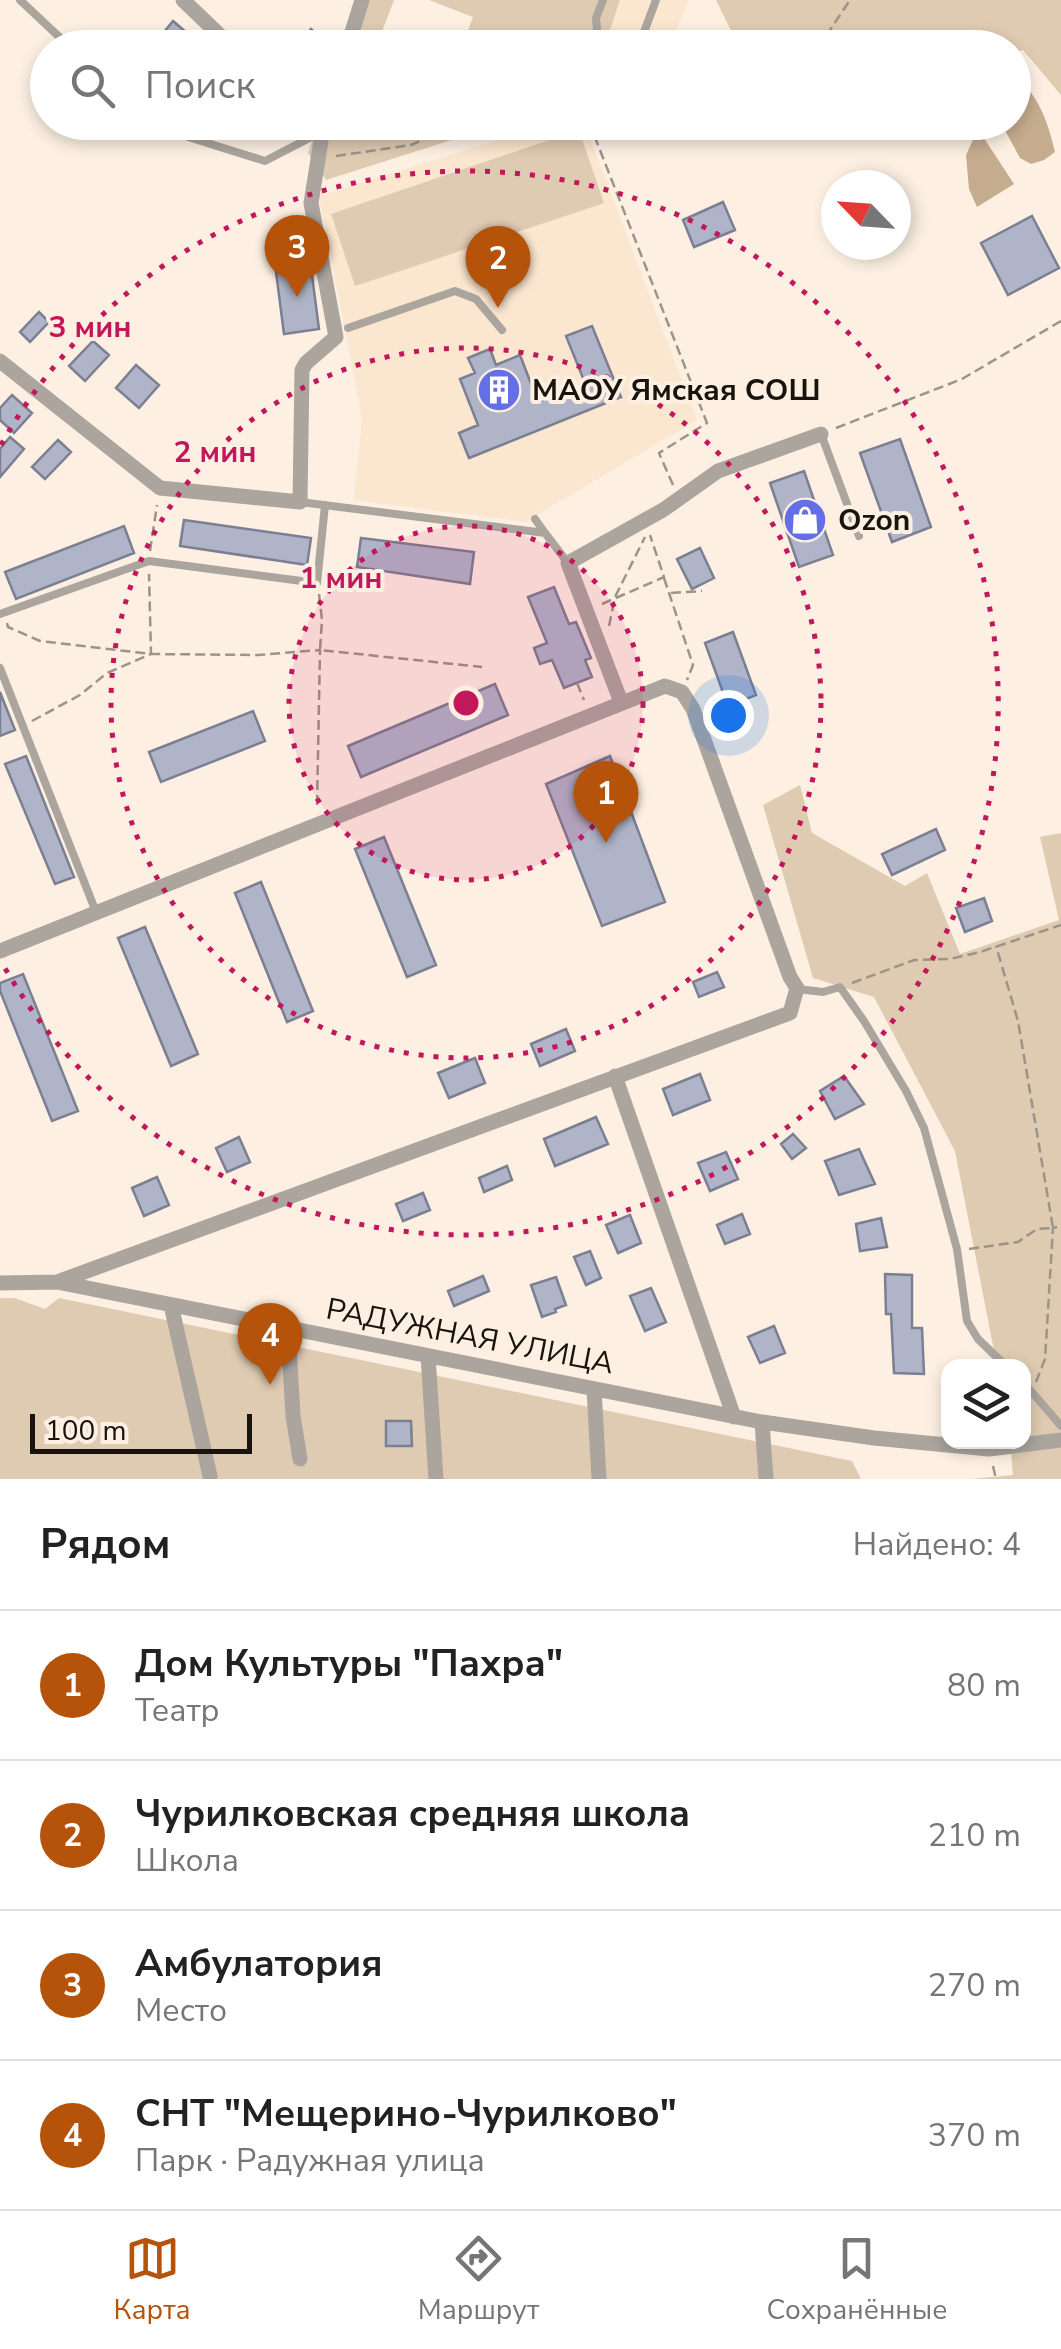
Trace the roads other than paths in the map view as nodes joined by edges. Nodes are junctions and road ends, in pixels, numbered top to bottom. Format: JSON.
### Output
{"nodes":[{"id":1,"x":20,"y":0,"type":"edge"},
{"id":2,"x":184,"y":0,"type":"edge"},
{"id":3,"x":362,"y":0,"type":"edge"},
{"id":4,"x":602,"y":0,"type":"edge"},
{"id":5,"x":656,"y":0,"type":"edge"},
{"id":6,"x":52,"y":30,"type":"edge"},
{"id":7,"x":215,"y":30,"type":"edge"},
{"id":8,"x":353,"y":30,"type":"edge"},
{"id":9,"x":597,"y":30,"type":"edge"},
{"id":10,"x":645,"y":30,"type":"edge"},
{"id":11,"x":196,"y":140,"type":"edge"},
{"id":12,"x":298,"y":140,"type":"edge"},
{"id":13,"x":318,"y":140,"type":"edge"},
{"id":14,"x":348,"y":328,"type":"dead end"},
{"id":15,"x":502,"y":330,"type":"dead end"},
{"id":16,"x":0,"y":361,"type":"edge"},
{"id":17,"x":821,"y":434,"type":"joint"},
{"id":18,"x":300,"y":502,"type":"junction"},
{"id":19,"x":326,"y":505,"type":"junction"},
{"id":20,"x":535,"y":519,"type":"dead end"},
{"id":21,"x":544,"y":533,"type":"junction"},
{"id":22,"x":859,"y":536,"type":"dead end"},
{"id":23,"x":568,"y":563,"type":"junction"},
{"id":24,"x":2,"y":614,"type":"edge"},
{"id":25,"x":0,"y":668,"type":"edge"},
{"id":26,"x":621,"y":702,"type":"junction"},
{"id":27,"x":96,"y":912,"type":"junction"},
{"id":28,"x":0,"y":951,"type":"edge"},
{"id":29,"x":797,"y":988,"type":"junction"},
{"id":30,"x":615,"y":1076,"type":"junction"},
{"id":31,"x":57,"y":1282,"type":"junction"},
{"id":32,"x":0,"y":1283,"type":"edge"},
{"id":33,"x":172,"y":1305,"type":"junction"},
{"id":34,"x":288,"y":1328,"type":"junction"},
{"id":35,"x":428,"y":1356,"type":"junction"},
{"id":36,"x":998,"y":1359,"type":"edge"},
{"id":37,"x":594,"y":1389,"type":"junction"},
{"id":38,"x":1031,"y":1391,"type":"edge"},
{"id":39,"x":734,"y":1417,"type":"junction"},
{"id":40,"x":762,"y":1422,"type":"junction"},
{"id":41,"x":1061,"y":1426,"type":"edge"},
{"id":42,"x":1061,"y":1440,"type":"edge"},
{"id":43,"x":300,"y":1459,"type":"dead end"},
{"id":44,"x":210,"y":1476,"type":"dead end"},
{"id":45,"x":436,"y":1479,"type":"edge"},
{"id":46,"x":599,"y":1479,"type":"edge"},
{"id":47,"x":766,"y":1479,"type":"edge"}],
"edges":[{"from":1,"to":6,"type":"lane"},
{"from":2,"to":7,"type":"street"},
{"from":3,"to":8,"type":"street"},
{"from":4,"to":9,"type":"lane"},
{"from":5,"to":10,"type":"lane"},
{"from":11,"to":12,"type":"lane"},
{"from":13,"to":18,"type":"street"},
{"from":14,"to":15,"type":"lane"},
{"from":16,"to":18,"type":"street"},
{"from":17,"to":22,"type":"lane"},
{"from":17,"to":23,"type":"street"},
{"from":18,"to":19,"type":"lane"},
{"from":19,"to":21,"type":"lane"},
{"from":19,"to":24,"type":"lane"},
{"from":20,"to":21,"type":"lane"},
{"from":21,"to":23,"type":"lane"},
{"from":23,"to":26,"type":"street"},
{"from":25,"to":27,"type":"lane"},
{"from":26,"to":27,"type":"street"},
{"from":26,"to":29,"type":"street"},
{"from":27,"to":28,"type":"street"},
{"from":29,"to":30,"type":"street"},
{"from":29,"to":36,"type":"lane"},
{"from":30,"to":31,"type":"street"},
{"from":30,"to":39,"type":"street"},
{"from":31,"to":32,"type":"street"},
{"from":31,"to":33,"type":"street","name":"РАДУЖНАЯ УЛИЦА"},
{"from":33,"to":34,"type":"street","name":"РАДУЖНАЯ УЛИЦА"},
{"from":33,"to":44,"type":"street"},
{"from":34,"to":35,"type":"street","name":"РАДУЖНАЯ УЛИЦА"},
{"from":34,"to":43,"type":"street"},
{"from":35,"to":37,"type":"street","name":"РАДУЖНАЯ УЛИЦА"},
{"from":35,"to":45,"type":"street"},
{"from":37,"to":39,"type":"street","name":"РАДУЖНАЯ УЛИЦА"},
{"from":37,"to":46,"type":"street"},
{"from":38,"to":41,"type":"lane"},
{"from":39,"to":40,"type":"street","name":"РАДУЖНАЯ УЛИЦА"},
{"from":40,"to":42,"type":"street","name":"РАДУЖНАЯ УЛИЦА"},
{"from":40,"to":47,"type":"street"}]}
